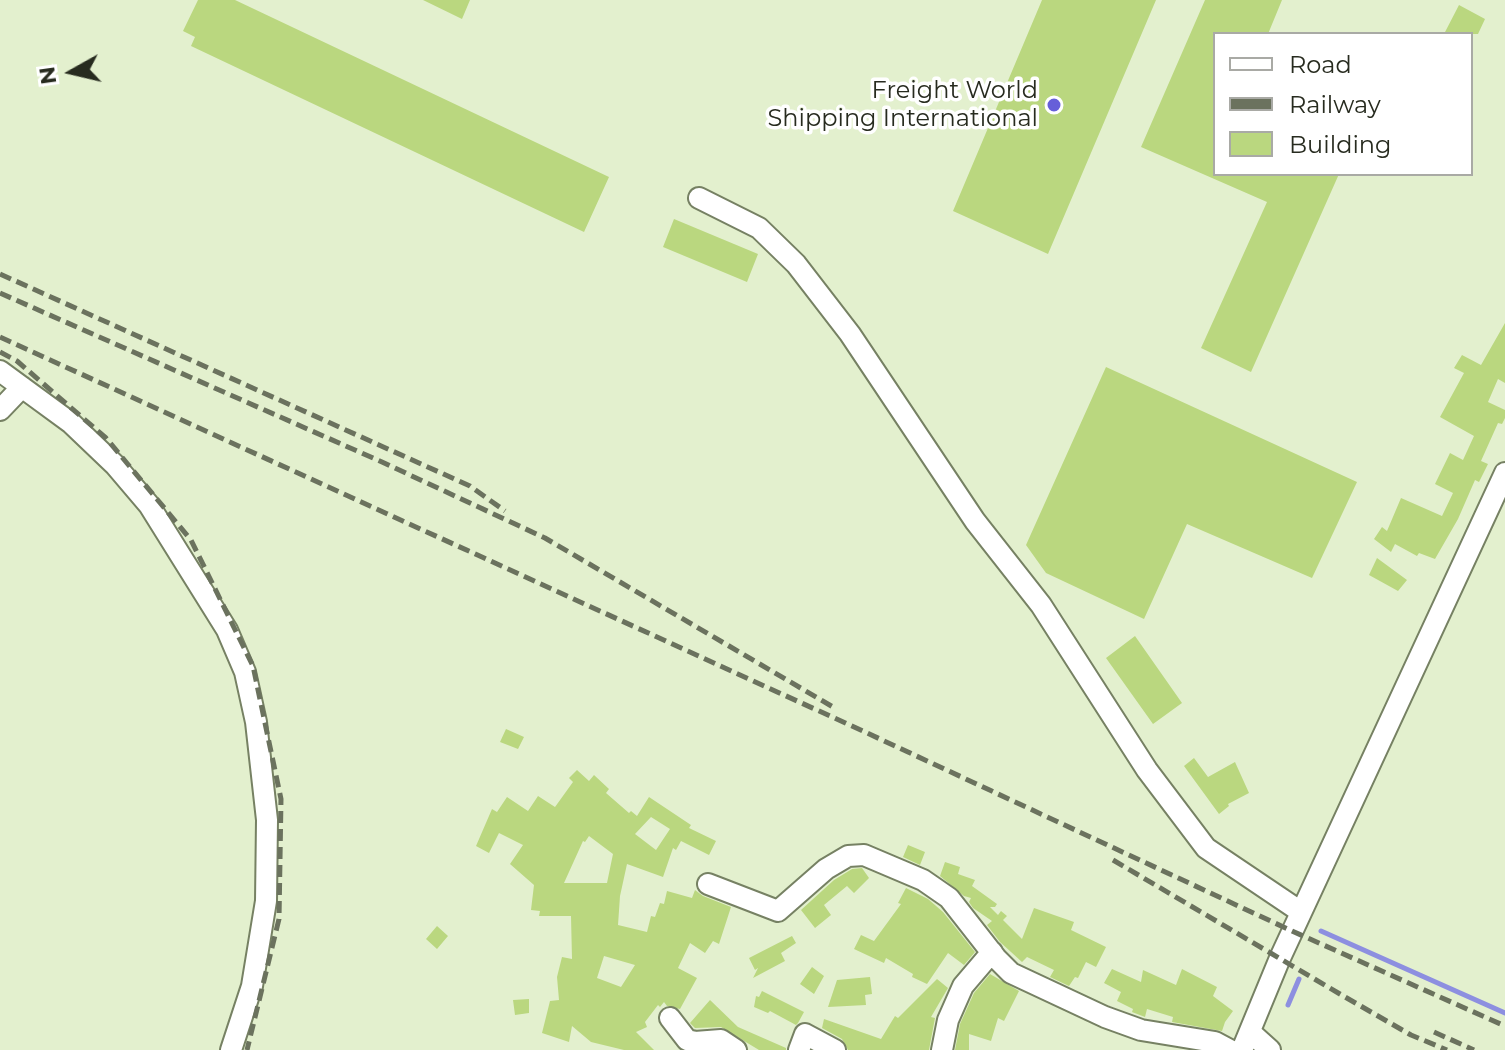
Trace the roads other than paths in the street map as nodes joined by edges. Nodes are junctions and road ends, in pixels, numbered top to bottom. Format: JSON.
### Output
{"nodes":[{"id":1,"x":699,"y":198,"type":"dead end"},
{"id":2,"x":0,"y":371,"type":"edge"},
{"id":3,"x":22,"y":387,"type":"junction"},
{"id":4,"x":0,"y":410,"type":"edge"},
{"id":5,"x":1505,"y":473,"type":"edge"},
{"id":6,"x":1500,"y":496,"type":"edge"},
{"id":7,"x":708,"y":884,"type":"dead end"},
{"id":8,"x":1301,"y":912,"type":"junction"},
{"id":9,"x":992,"y":952,"type":"junction"},
{"id":10,"x":670,"y":1018,"type":"dead end"},
{"id":11,"x":1246,"y":1041,"type":"edge"},
{"id":12,"x":231,"y":1050,"type":"edge"},
{"id":13,"x":736,"y":1050,"type":"edge"},
{"id":14,"x":799,"y":1050,"type":"edge"},
{"id":15,"x":835,"y":1050,"type":"edge"},
{"id":16,"x":942,"y":1050,"type":"edge"},
{"id":17,"x":1230,"y":1050,"type":"edge"},
{"id":18,"x":1270,"y":1050,"type":"edge"}],
"edges":[{"from":1,"to":8,"type":"street"},
{"from":2,"to":3,"type":"street"},
{"from":3,"to":4,"type":"street"},
{"from":3,"to":12,"type":"street"},
{"from":5,"to":6,"type":"street"},
{"from":6,"to":8,"type":"street"},
{"from":7,"to":9,"type":"street"},
{"from":8,"to":11,"type":"street"},
{"from":9,"to":16,"type":"street"},
{"from":9,"to":17,"type":"street"},
{"from":10,"to":13,"type":"street"},
{"from":11,"to":18,"type":"street"},
{"from":14,"to":15,"type":"street"}]}
